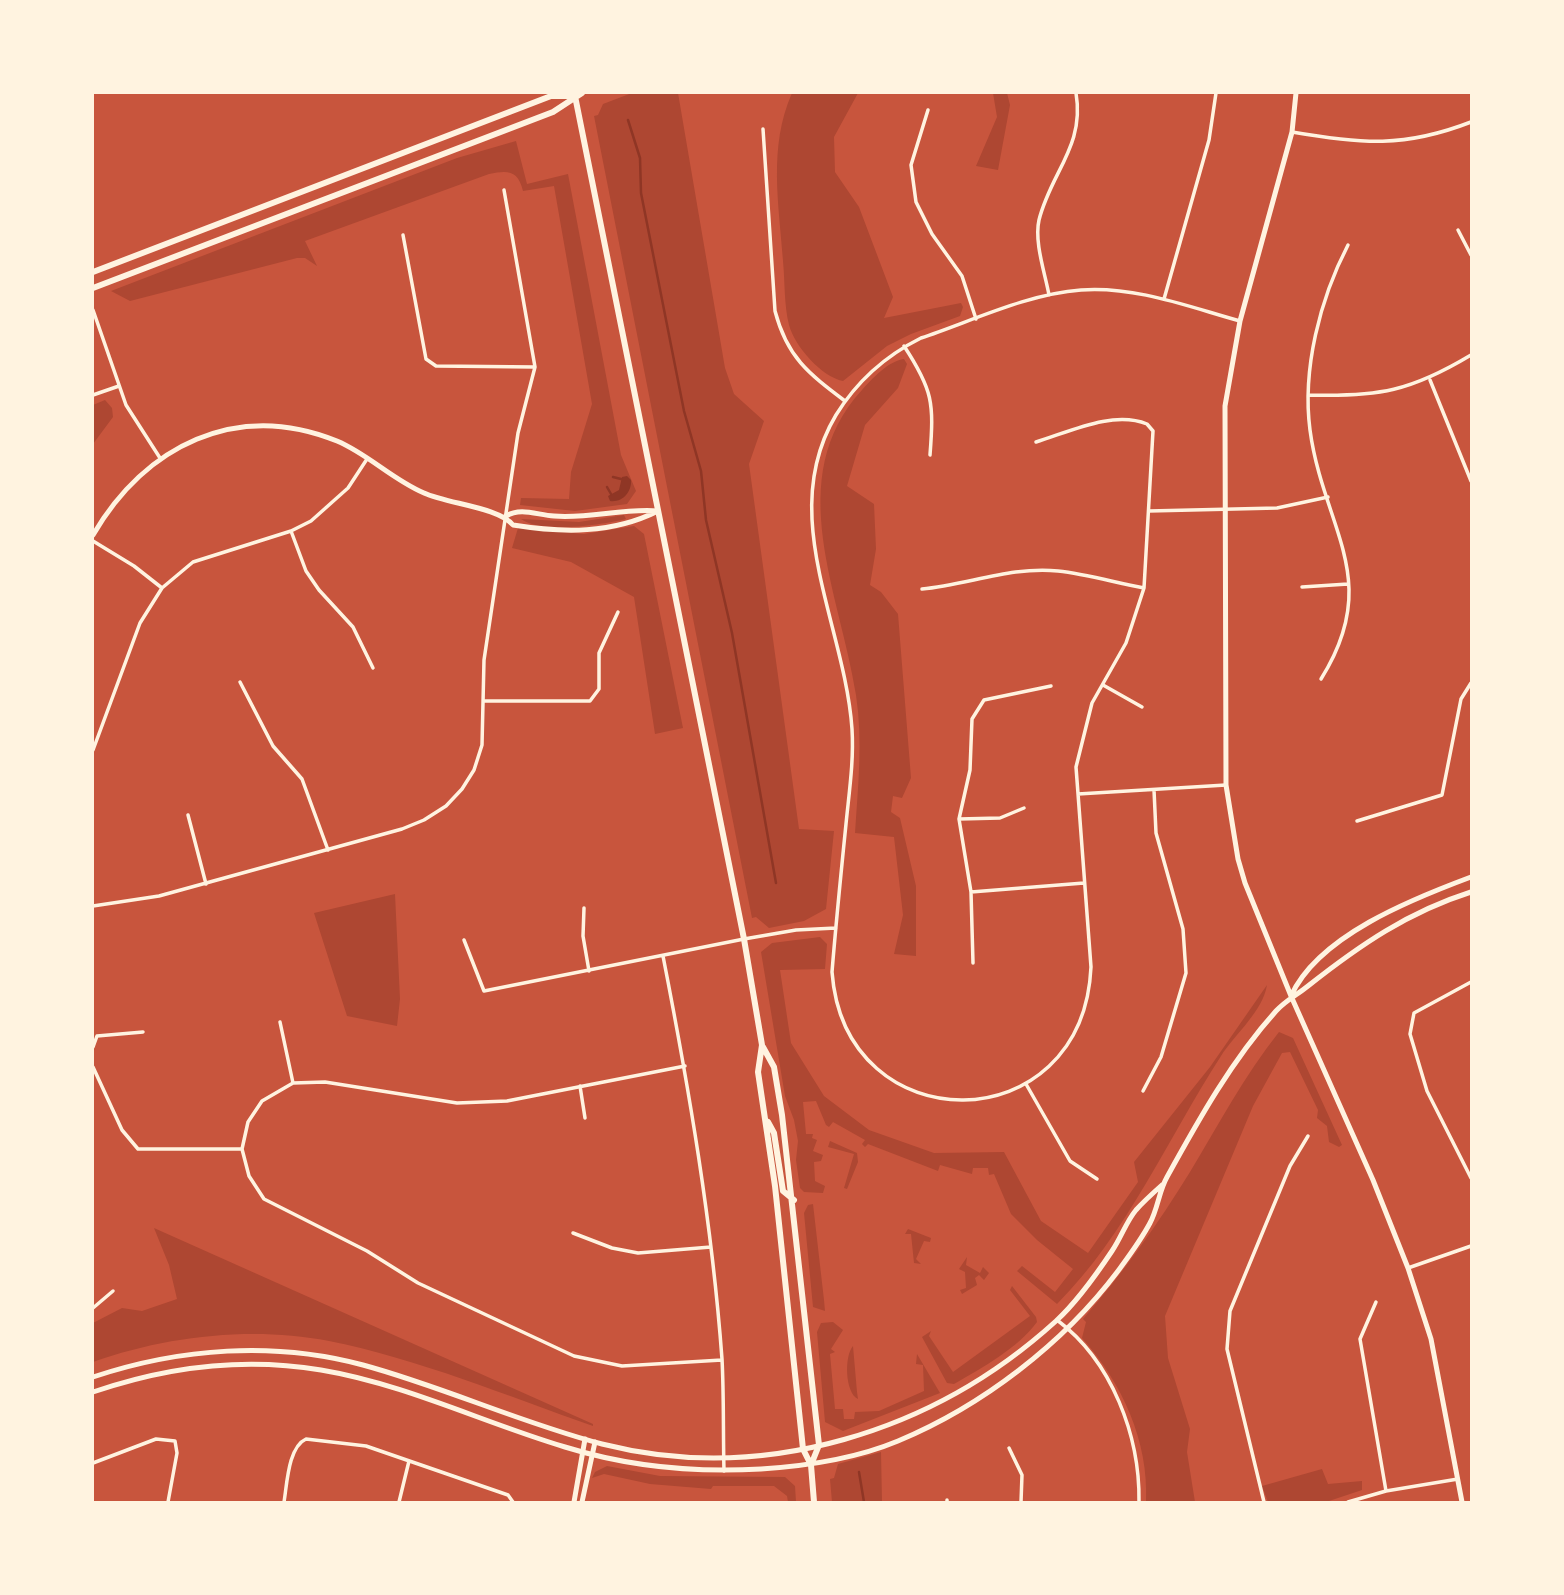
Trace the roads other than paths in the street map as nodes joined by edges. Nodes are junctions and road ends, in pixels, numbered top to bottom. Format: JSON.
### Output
{"nodes":[{"id":1,"x":1076,"y":93,"type":"edge"},
{"id":2,"x":1216,"y":93,"type":"edge"},
{"id":3,"x":1296,"y":93,"type":"edge"},
{"id":4,"x":577,"y":94,"type":"edge"},
{"id":5,"x":928,"y":110,"type":"dead end"},
{"id":6,"x":1471,"y":122,"type":"edge"},
{"id":7,"x":763,"y":129,"type":"dead end"},
{"id":8,"x":1293,"y":132,"type":"junction"},
{"id":9,"x":505,"y":190,"type":"dead end"},
{"id":10,"x":1458,"y":230,"type":"dead end"},
{"id":11,"x":403,"y":235,"type":"dead end"},
{"id":12,"x":1348,"y":245,"type":"dead end"},
{"id":13,"x":1471,"y":255,"type":"edge"},
{"id":14,"x":93,"y":272,"type":"edge"},
{"id":15,"x":93,"y":288,"type":"edge"},
{"id":16,"x":1049,"y":295,"type":"junction"},
{"id":17,"x":1164,"y":299,"type":"junction"},
{"id":18,"x":93,"y":310,"type":"edge"},
{"id":19,"x":976,"y":319,"type":"junction"},
{"id":20,"x":1240,"y":321,"type":"junction"},
{"id":21,"x":904,"y":346,"type":"junction"},
{"id":22,"x":1471,"y":355,"type":"edge"},
{"id":23,"x":535,"y":367,"type":"junction"},
{"id":24,"x":1430,"y":379,"type":"junction"},
{"id":25,"x":119,"y":386,"type":"junction"},
{"id":26,"x":93,"y":395,"type":"edge"},
{"id":27,"x":1309,"y":395,"type":"junction"},
{"id":28,"x":845,"y":401,"type":"junction"},
{"id":29,"x":1036,"y":442,"type":"dead end"},
{"id":30,"x":930,"y":455,"type":"dead end"},
{"id":31,"x":160,"y":458,"type":"junction"},
{"id":32,"x":367,"y":459,"type":"junction"},
{"id":33,"x":1471,"y":481,"type":"edge"},
{"id":34,"x":1328,"y":497,"type":"junction"},
{"id":35,"x":1149,"y":511,"type":"junction"},
{"id":36,"x":1224,"y":511,"type":"junction"},
{"id":37,"x":658,"y":512,"type":"junction"},
{"id":38,"x":506,"y":516,"type":"junction"},
{"id":39,"x":291,"y":531,"type":"junction"},
{"id":40,"x":93,"y":535,"type":"edge"},
{"id":41,"x":93,"y":541,"type":"edge"},
{"id":42,"x":1348,"y":584,"type":"junction"},
{"id":43,"x":1302,"y":587,"type":"dead end"},
{"id":44,"x":162,"y":588,"type":"junction"},
{"id":45,"x":1144,"y":588,"type":"junction"},
{"id":46,"x":922,"y":589,"type":"dead end"},
{"id":47,"x":618,"y":612,"type":"dead end"},
{"id":48,"x":373,"y":668,"type":"dead end"},
{"id":49,"x":1321,"y":679,"type":"dead end"},
{"id":50,"x":240,"y":682,"type":"dead end"},
{"id":51,"x":1471,"y":683,"type":"edge"},
{"id":52,"x":1103,"y":685,"type":"junction"},
{"id":53,"x":1051,"y":686,"type":"dead end"},
{"id":54,"x":484,"y":701,"type":"junction"},
{"id":55,"x":1142,"y":707,"type":"dead end"},
{"id":56,"x":93,"y":750,"type":"edge"},
{"id":57,"x":1226,"y":785,"type":"junction"},
{"id":58,"x":1154,"y":790,"type":"junction"},
{"id":59,"x":1077,"y":794,"type":"junction"},
{"id":60,"x":1024,"y":808,"type":"dead end"},
{"id":61,"x":188,"y":815,"type":"dead end"},
{"id":62,"x":959,"y":819,"type":"junction"},
{"id":63,"x":1357,"y":821,"type":"dead end"},
{"id":64,"x":328,"y":850,"type":"junction"},
{"id":65,"x":1471,"y":877,"type":"edge"},
{"id":66,"x":1084,"y":883,"type":"junction"},
{"id":67,"x":206,"y":884,"type":"junction"},
{"id":68,"x":971,"y":892,"type":"junction"},
{"id":69,"x":1471,"y":892,"type":"edge"},
{"id":70,"x":93,"y":906,"type":"edge"},
{"id":71,"x":584,"y":908,"type":"dead end"},
{"id":72,"x":836,"y":928,"type":"junction"},
{"id":73,"x":744,"y":939,"type":"junction"},
{"id":74,"x":464,"y":940,"type":"dead end"},
{"id":75,"x":663,"y":956,"type":"junction"},
{"id":76,"x":973,"y":963,"type":"dead end"},
{"id":77,"x":589,"y":971,"type":"junction"},
{"id":78,"x":1471,"y":982,"type":"edge"},
{"id":79,"x":1291,"y":996,"type":"junction"},
{"id":80,"x":280,"y":1022,"type":"dead end"},
{"id":81,"x":143,"y":1032,"type":"dead end"},
{"id":82,"x":762,"y":1045,"type":"junction"},
{"id":83,"x":93,"y":1047,"type":"edge"},
{"id":84,"x":685,"y":1066,"type":"junction"},
{"id":85,"x":93,"y":1067,"type":"edge"},
{"id":86,"x":293,"y":1083,"type":"junction"},
{"id":87,"x":1026,"y":1084,"type":"junction"},
{"id":88,"x":580,"y":1086,"type":"junction"},
{"id":89,"x":1143,"y":1091,"type":"dead end"},
{"id":90,"x":765,"y":1117,"type":"junction"},
{"id":91,"x":585,"y":1118,"type":"dead end"},
{"id":92,"x":1308,"y":1136,"type":"dead end"},
{"id":93,"x":242,"y":1149,"type":"junction"},
{"id":94,"x":1471,"y":1178,"type":"edge"},
{"id":95,"x":1097,"y":1179,"type":"dead end"},
{"id":96,"x":1164,"y":1182,"type":"junction"},
{"id":97,"x":794,"y":1200,"type":"junction"},
{"id":98,"x":573,"y":1233,"type":"dead end"},
{"id":99,"x":1471,"y":1246,"type":"edge"},
{"id":100,"x":711,"y":1247,"type":"junction"},
{"id":101,"x":1408,"y":1268,"type":"junction"},
{"id":102,"x":113,"y":1291,"type":"dead end"},
{"id":103,"x":1376,"y":1301,"type":"dead end"},
{"id":104,"x":93,"y":1308,"type":"edge"},
{"id":105,"x":1057,"y":1320,"type":"junction"},
{"id":106,"x":1068,"y":1328,"type":"junction"},
{"id":107,"x":722,"y":1360,"type":"junction"},
{"id":108,"x":93,"y":1377,"type":"edge"},
{"id":109,"x":93,"y":1392,"type":"edge"},
{"id":110,"x":586,"y":1439,"type":"junction"},
{"id":111,"x":595,"y":1442,"type":"junction"},
{"id":112,"x":819,"y":1445,"type":"junction"},
{"id":113,"x":1009,"y":1448,"type":"dead end"},
{"id":114,"x":803,"y":1449,"type":"junction"},
{"id":115,"x":583,"y":1452,"type":"junction"},
{"id":116,"x":592,"y":1454,"type":"junction"},
{"id":117,"x":723,"y":1457,"type":"junction"},
{"id":118,"x":409,"y":1461,"type":"junction"},
{"id":119,"x":93,"y":1463,"type":"edge"},
{"id":120,"x":811,"y":1465,"type":"junction"},
{"id":121,"x":724,"y":1471,"type":"junction"},
{"id":122,"x":1458,"y":1479,"type":"junction"},
{"id":123,"x":1386,"y":1491,"type":"junction"},
{"id":124,"x":168,"y":1502,"type":"edge"},
{"id":125,"x":284,"y":1502,"type":"edge"},
{"id":126,"x":399,"y":1502,"type":"edge"},
{"id":127,"x":513,"y":1502,"type":"edge"},
{"id":128,"x":574,"y":1502,"type":"edge"},
{"id":129,"x":582,"y":1502,"type":"edge"},
{"id":130,"x":814,"y":1502,"type":"edge"},
{"id":131,"x":1021,"y":1502,"type":"edge"},
{"id":132,"x":1139,"y":1502,"type":"edge"},
{"id":133,"x":1264,"y":1502,"type":"edge"},
{"id":134,"x":1348,"y":1502,"type":"edge"},
{"id":135,"x":1462,"y":1502,"type":"edge"}],
"edges":[{"from":1,"to":16,"type":"street"},
{"from":2,"to":17,"type":"street"},
{"from":3,"to":8,"type":"main road"},
{"from":4,"to":14,"type":"main road"},
{"from":4,"to":15,"type":"main road"},
{"from":4,"to":37,"type":"main road"},
{"from":5,"to":19,"type":"street"},
{"from":6,"to":8,"type":"street"},
{"from":7,"to":28,"type":"street"},
{"from":8,"to":20,"type":"main road"},
{"from":9,"to":23,"type":"street"},
{"from":10,"to":13,"type":"street"},
{"from":11,"to":23,"type":"street"},
{"from":12,"to":27,"type":"street"},
{"from":16,"to":17,"type":"street"},
{"from":16,"to":19,"type":"street"},
{"from":17,"to":20,"type":"street"},
{"from":18,"to":25,"type":"street"},
{"from":19,"to":21,"type":"street"},
{"from":20,"to":36,"type":"main road"},
{"from":21,"to":28,"type":"street"},
{"from":21,"to":30,"type":"street"},
{"from":22,"to":24,"type":"street"},
{"from":23,"to":38,"type":"street"},
{"from":24,"to":27,"type":"street"},
{"from":24,"to":33,"type":"street"},
{"from":25,"to":26,"type":"street"},
{"from":25,"to":31,"type":"street"},
{"from":27,"to":34,"type":"street"},
{"from":28,"to":72,"type":"street"},
{"from":29,"to":35,"type":"street"},
{"from":31,"to":32,"type":"main road"},
{"from":31,"to":40,"type":"main road"},
{"from":32,"to":38,"type":"main road"},
{"from":32,"to":39,"type":"street"},
{"from":34,"to":36,"type":"street"},
{"from":34,"to":42,"type":"street"},
{"from":35,"to":36,"type":"street"},
{"from":35,"to":45,"type":"street"},
{"from":36,"to":57,"type":"main road"},
{"from":37,"to":38,"type":"main road"},
{"from":37,"to":38,"type":"main road"},
{"from":37,"to":73,"type":"main road"},
{"from":38,"to":54,"type":"street"},
{"from":39,"to":44,"type":"street"},
{"from":39,"to":48,"type":"street"},
{"from":41,"to":44,"type":"street"},
{"from":42,"to":43,"type":"street"},
{"from":42,"to":49,"type":"street"},
{"from":44,"to":56,"type":"street"},
{"from":45,"to":46,"type":"street"},
{"from":45,"to":52,"type":"street"},
{"from":47,"to":54,"type":"street"},
{"from":50,"to":64,"type":"street"},
{"from":51,"to":63,"type":"street"},
{"from":52,"to":55,"type":"street"},
{"from":52,"to":59,"type":"street"},
{"from":53,"to":62,"type":"street"},
{"from":54,"to":64,"type":"street"},
{"from":57,"to":58,"type":"street"},
{"from":57,"to":79,"type":"main road"},
{"from":58,"to":59,"type":"street"},
{"from":58,"to":89,"type":"street"},
{"from":59,"to":66,"type":"street"},
{"from":60,"to":62,"type":"street"},
{"from":61,"to":67,"type":"street"},
{"from":62,"to":68,"type":"street"},
{"from":64,"to":67,"type":"street"},
{"from":65,"to":79,"type":"main road"},
{"from":66,"to":68,"type":"street"},
{"from":66,"to":87,"type":"street"},
{"from":67,"to":70,"type":"street"},
{"from":68,"to":76,"type":"street"},
{"from":69,"to":79,"type":"main road"},
{"from":71,"to":77,"type":"street"},
{"from":72,"to":73,"type":"street"},
{"from":72,"to":87,"type":"street"},
{"from":73,"to":75,"type":"street"},
{"from":73,"to":82,"type":"main road"},
{"from":74,"to":77,"type":"street"},
{"from":75,"to":77,"type":"street"},
{"from":75,"to":84,"type":"street"},
{"from":78,"to":94,"type":"street"},
{"from":79,"to":96,"type":"main road"},
{"from":79,"to":101,"type":"main road"},
{"from":80,"to":86,"type":"street"},
{"from":81,"to":83,"type":"street"},
{"from":82,"to":90,"type":"main road"},
{"from":82,"to":97,"type":"main road"},
{"from":84,"to":88,"type":"street"},
{"from":84,"to":100,"type":"street"},
{"from":85,"to":93,"type":"street"},
{"from":86,"to":88,"type":"street"},
{"from":86,"to":93,"type":"street"},
{"from":87,"to":95,"type":"street"},
{"from":88,"to":91,"type":"street"},
{"from":90,"to":97,"type":"main road"},
{"from":90,"to":114,"type":"main road"},
{"from":92,"to":133,"type":"street"},
{"from":93,"to":107,"type":"street"},
{"from":96,"to":105,"type":"main road"},
{"from":96,"to":106,"type":"main road"},
{"from":97,"to":112,"type":"main road"},
{"from":98,"to":100,"type":"street"},
{"from":99,"to":101,"type":"street"},
{"from":100,"to":107,"type":"street"},
{"from":101,"to":122,"type":"main road"},
{"from":102,"to":104,"type":"street"},
{"from":103,"to":123,"type":"street"},
{"from":105,"to":106,"type":"street"},
{"from":105,"to":112,"type":"main road"},
{"from":106,"to":120,"type":"main road"},
{"from":106,"to":132,"type":"street"},
{"from":107,"to":117,"type":"street"},
{"from":108,"to":110,"type":"main road"},
{"from":109,"to":115,"type":"main road"},
{"from":110,"to":111,"type":"main road"},
{"from":110,"to":115,"type":"main road"},
{"from":111,"to":116,"type":"main road"},
{"from":111,"to":117,"type":"main road"},
{"from":112,"to":114,"type":"main road"},
{"from":112,"to":120,"type":"main road"},
{"from":113,"to":131,"type":"street"},
{"from":114,"to":117,"type":"main road"},
{"from":114,"to":120,"type":"main road"},
{"from":115,"to":116,"type":"main road"},
{"from":115,"to":128,"type":"main road"},
{"from":116,"to":121,"type":"main road"},
{"from":116,"to":129,"type":"main road"},
{"from":117,"to":121,"type":"street"},
{"from":118,"to":125,"type":"street"},
{"from":118,"to":126,"type":"street"},
{"from":118,"to":127,"type":"street"},
{"from":119,"to":124,"type":"street"},
{"from":120,"to":121,"type":"main road"},
{"from":120,"to":130,"type":"main road"},
{"from":122,"to":123,"type":"street"},
{"from":122,"to":135,"type":"main road"},
{"from":123,"to":134,"type":"street"}]}
